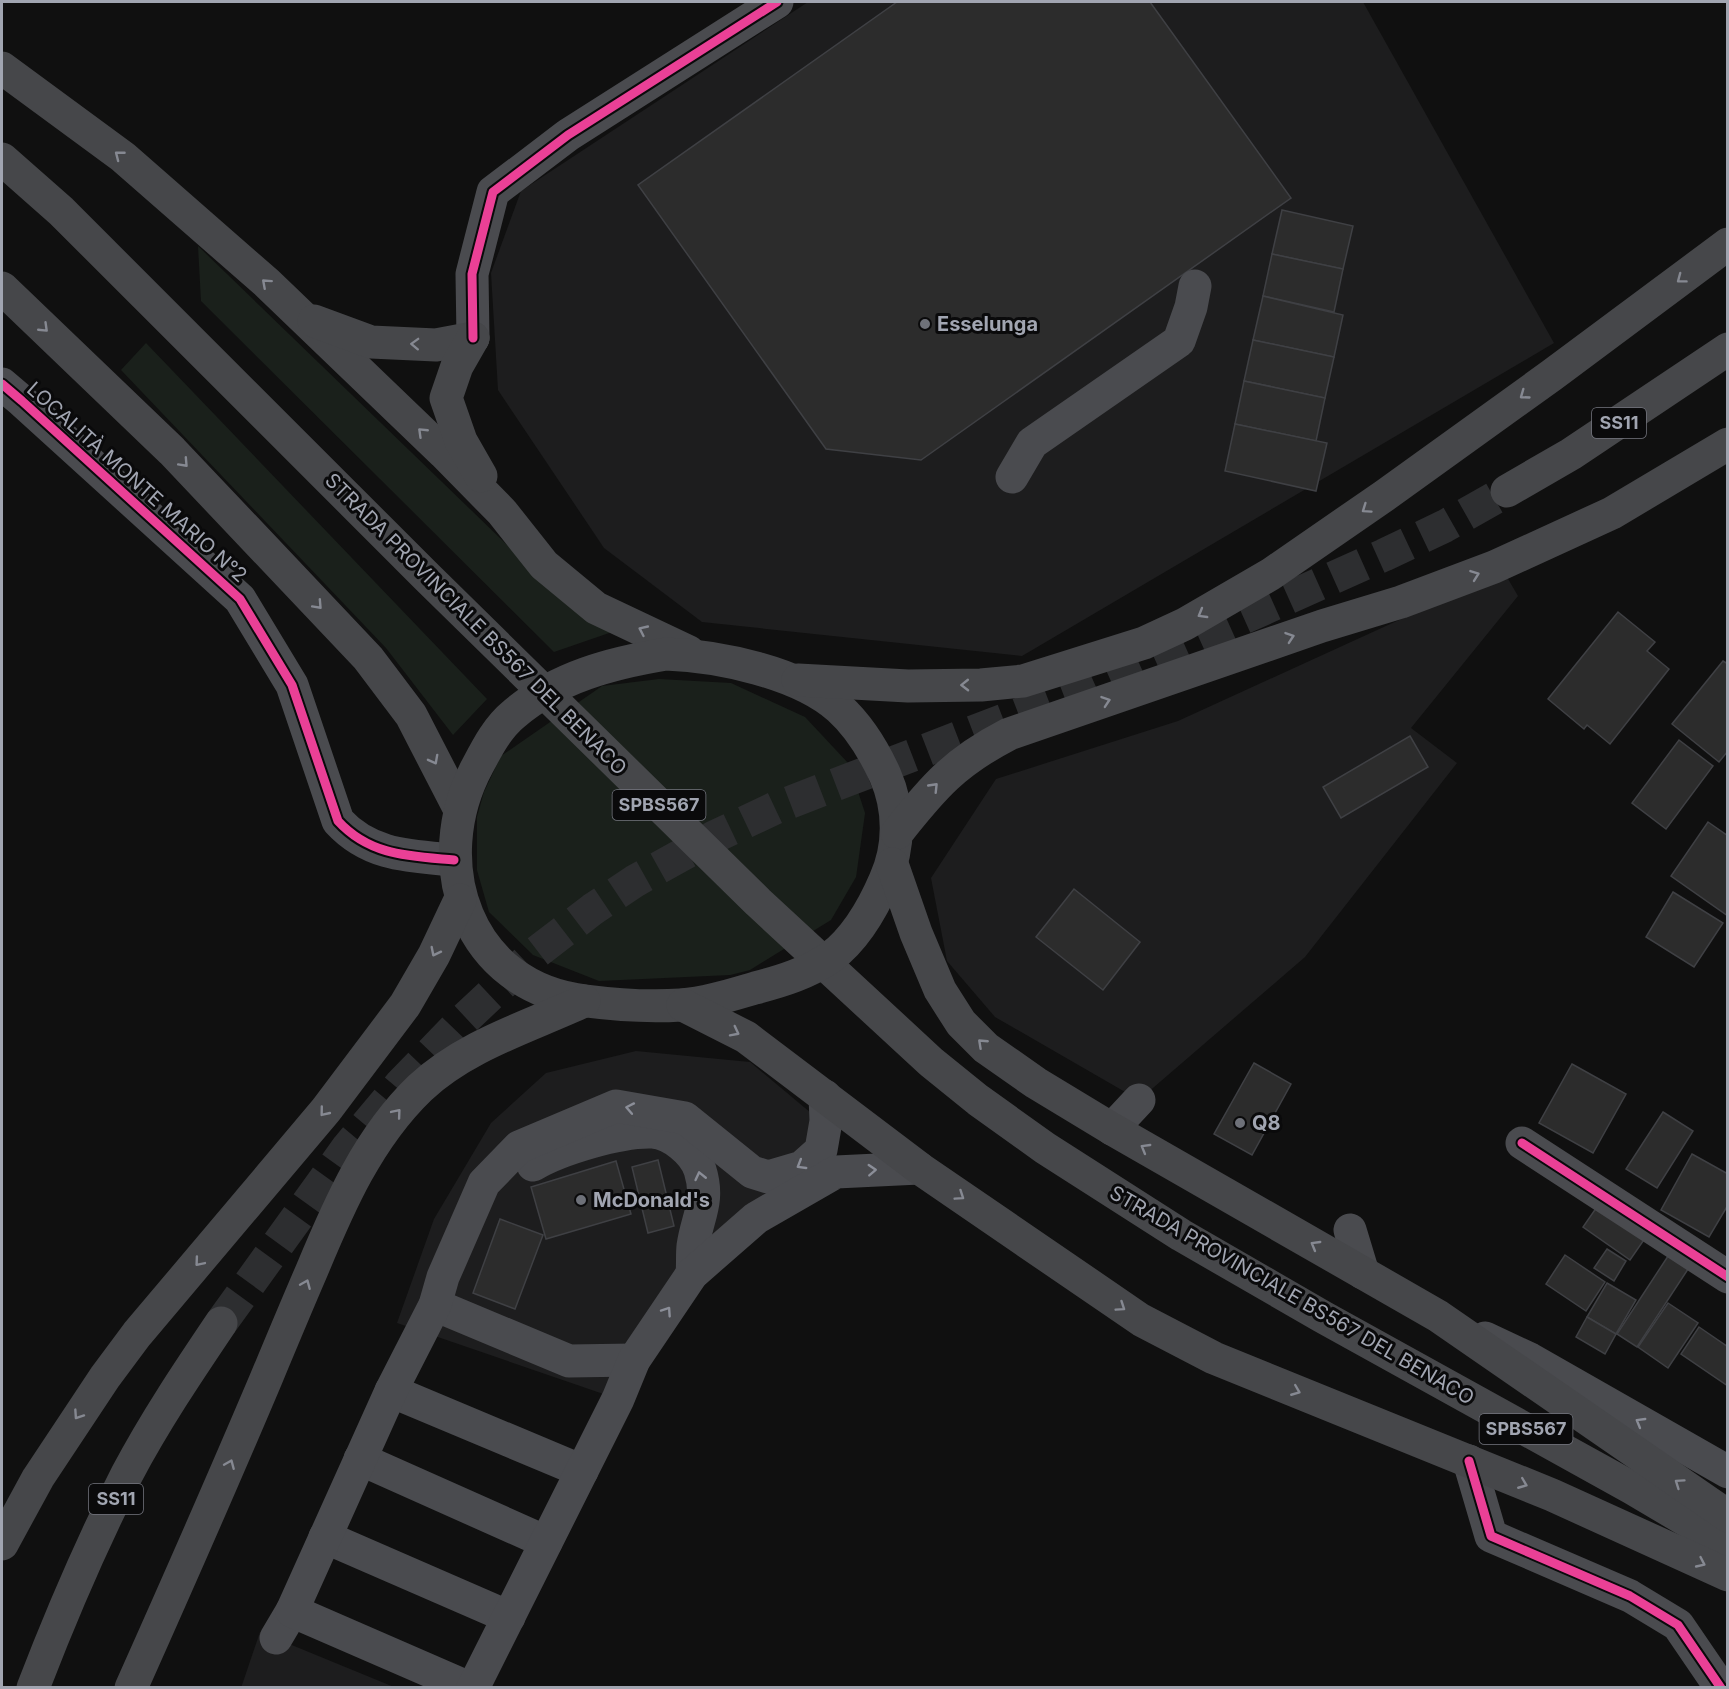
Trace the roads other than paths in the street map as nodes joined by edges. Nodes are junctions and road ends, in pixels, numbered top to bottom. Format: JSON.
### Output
{"nodes":[{"id":1,"x":777,"y":2,"type":"edge"},
{"id":2,"x":2,"y":68,"type":"edge"},
{"id":3,"x":2,"y":159,"type":"edge"},
{"id":4,"x":1728,"y":244,"type":"edge"},
{"id":5,"x":1195,"y":286,"type":"dead end"},
{"id":6,"x":2,"y":288,"type":"edge"},
{"id":7,"x":304,"y":318,"type":"junction"},
{"id":8,"x":473,"y":338,"type":"junction"},
{"id":9,"x":1728,"y":349,"type":"edge"},
{"id":10,"x":2,"y":384,"type":"edge"},
{"id":11,"x":1728,"y":444,"type":"edge"},
{"id":12,"x":1012,"y":477,"type":"dead end"},
{"id":13,"x":1507,"y":491,"type":"tunnel mouth"},
{"id":14,"x":502,"y":512,"type":"junction"},
{"id":15,"x":696,"y":655,"type":"junction"},
{"id":16,"x":788,"y":679,"type":"junction"},
{"id":17,"x":460,"y":810,"type":"junction"},
{"id":18,"x":895,"y":848,"type":"junction"},
{"id":19,"x":454,"y":860,"type":"junction"},
{"id":20,"x":460,"y":900,"type":"junction"},
{"id":21,"x":584,"y":1001,"type":"junction"},
{"id":22,"x":683,"y":1005,"type":"junction"},
{"id":23,"x":825,"y":1096,"type":"junction"},
{"id":24,"x":1139,"y":1100,"type":"dead end"},
{"id":25,"x":1112,"y":1129,"type":"junction"},
{"id":26,"x":1522,"y":1143,"type":"dead end"},
{"id":27,"x":725,"y":1150,"type":"junction"},
{"id":28,"x":919,"y":1168,"type":"junction"},
{"id":29,"x":1350,"y":1230,"type":"dead end"},
{"id":30,"x":722,"y":1248,"type":"junction"},
{"id":31,"x":1363,"y":1272,"type":"junction"},
{"id":32,"x":692,"y":1274,"type":"junction"},
{"id":33,"x":1728,"y":1277,"type":"edge"},
{"id":34,"x":435,"y":1305,"type":"junction"},
{"id":35,"x":1438,"y":1316,"type":"junction"},
{"id":36,"x":221,"y":1323,"type":"tunnel mouth"},
{"id":37,"x":634,"y":1360,"type":"junction"},
{"id":38,"x":392,"y":1391,"type":"junction"},
{"id":39,"x":360,"y":1459,"type":"junction"},
{"id":40,"x":1469,"y":1461,"type":"junction"},
{"id":41,"x":582,"y":1470,"type":"junction"},
{"id":42,"x":1728,"y":1472,"type":"edge"},
{"id":43,"x":1728,"y":1516,"type":"edge"},
{"id":44,"x":208,"y":1518,"type":"junction"},
{"id":45,"x":325,"y":1537,"type":"junction"},
{"id":46,"x":546,"y":1542,"type":"junction"},
{"id":47,"x":2,"y":1544,"type":"edge"},
{"id":48,"x":1728,"y":1545,"type":"edge"},
{"id":49,"x":1728,"y":1575,"type":"edge"},
{"id":50,"x":509,"y":1617,"type":"junction"},
{"id":51,"x":33,"y":1688,"type":"edge"},
{"id":52,"x":131,"y":1688,"type":"edge"},
{"id":53,"x":148,"y":1688,"type":"edge"},
{"id":54,"x":471,"y":1688,"type":"edge"},
{"id":55,"x":1721,"y":1688,"type":"edge"}],
"edges":[{"from":1,"to":8,"type":"street"},
{"from":7,"to":2,"type":"highway","one_way":true},
{"from":3,"to":48,"type":"highway","name":"STRADA PROVINCIALE BS567 DEL BENACO","number":"SPBS567"},
{"from":4,"to":16,"type":"highway","one_way":true},
{"from":5,"to":12,"type":"street"},
{"from":6,"to":17,"type":"highway","one_way":true},
{"from":8,"to":7,"type":"highway","one_way":true},
{"from":14,"to":7,"type":"highway","one_way":true},
{"from":8,"to":14,"type":"highway"},
{"from":9,"to":13,"type":"highway","number":"SS11"},
{"from":10,"to":19,"type":"street","name":"LOCALITÀ MONTE MARIO N°2"},
{"from":18,"to":11,"type":"highway","one_way":true},
{"from":15,"to":14,"type":"highway","one_way":true},
{"from":15,"to":16,"type":"highway"},
{"from":15,"to":17,"type":"highway"},
{"from":16,"to":18,"type":"highway"},
{"from":17,"to":19,"type":"highway"},
{"from":18,"to":22,"type":"highway"},
{"from":25,"to":18,"type":"highway","one_way":true},
{"from":19,"to":20,"type":"highway"},
{"from":20,"to":21,"type":"highway"},
{"from":20,"to":47,"type":"highway","one_way":true},
{"from":21,"to":22,"type":"highway"},
{"from":44,"to":21,"type":"highway","one_way":true},
{"from":22,"to":23,"type":"highway","one_way":true},
{"from":23,"to":27,"type":"street","one_way":true},
{"from":23,"to":28,"type":"highway"},
{"from":24,"to":25,"type":"street"},
{"from":31,"to":25,"type":"highway","one_way":true},
{"from":26,"to":33,"type":"street"},
{"from":27,"to":30,"type":"street"},
{"from":27,"to":34,"type":"street","one_way":true},
{"from":30,"to":28,"type":"street","one_way":true},
{"from":28,"to":40,"type":"highway","one_way":true},
{"from":29,"to":31,"type":"street"},
{"from":30,"to":32,"type":"street"},
{"from":31,"to":35,"type":"highway"},
{"from":32,"to":34,"type":"street","one_way":true},
{"from":37,"to":32,"type":"street","one_way":true},
{"from":34,"to":37,"type":"street"},
{"from":34,"to":38,"type":"street"},
{"from":42,"to":35,"type":"street","one_way":true},
{"from":43,"to":35,"type":"highway","one_way":true},
{"from":36,"to":51,"type":"highway","number":"SS11"},
{"from":37,"to":41,"type":"street"},
{"from":38,"to":39,"type":"street"},
{"from":38,"to":41,"type":"street"},
{"from":39,"to":45,"type":"street"},
{"from":39,"to":46,"type":"street"},
{"from":40,"to":49,"type":"highway","one_way":true},
{"from":40,"to":55,"type":"street"},
{"from":41,"to":46,"type":"street"},
{"from":44,"to":52,"type":"highway"},
{"from":44,"to":53,"type":"highway"},
{"from":45,"to":50,"type":"street"},
{"from":45,"to":54,"type":"street"},
{"from":46,"to":50,"type":"street"},
{"from":50,"to":54,"type":"street"}]}
